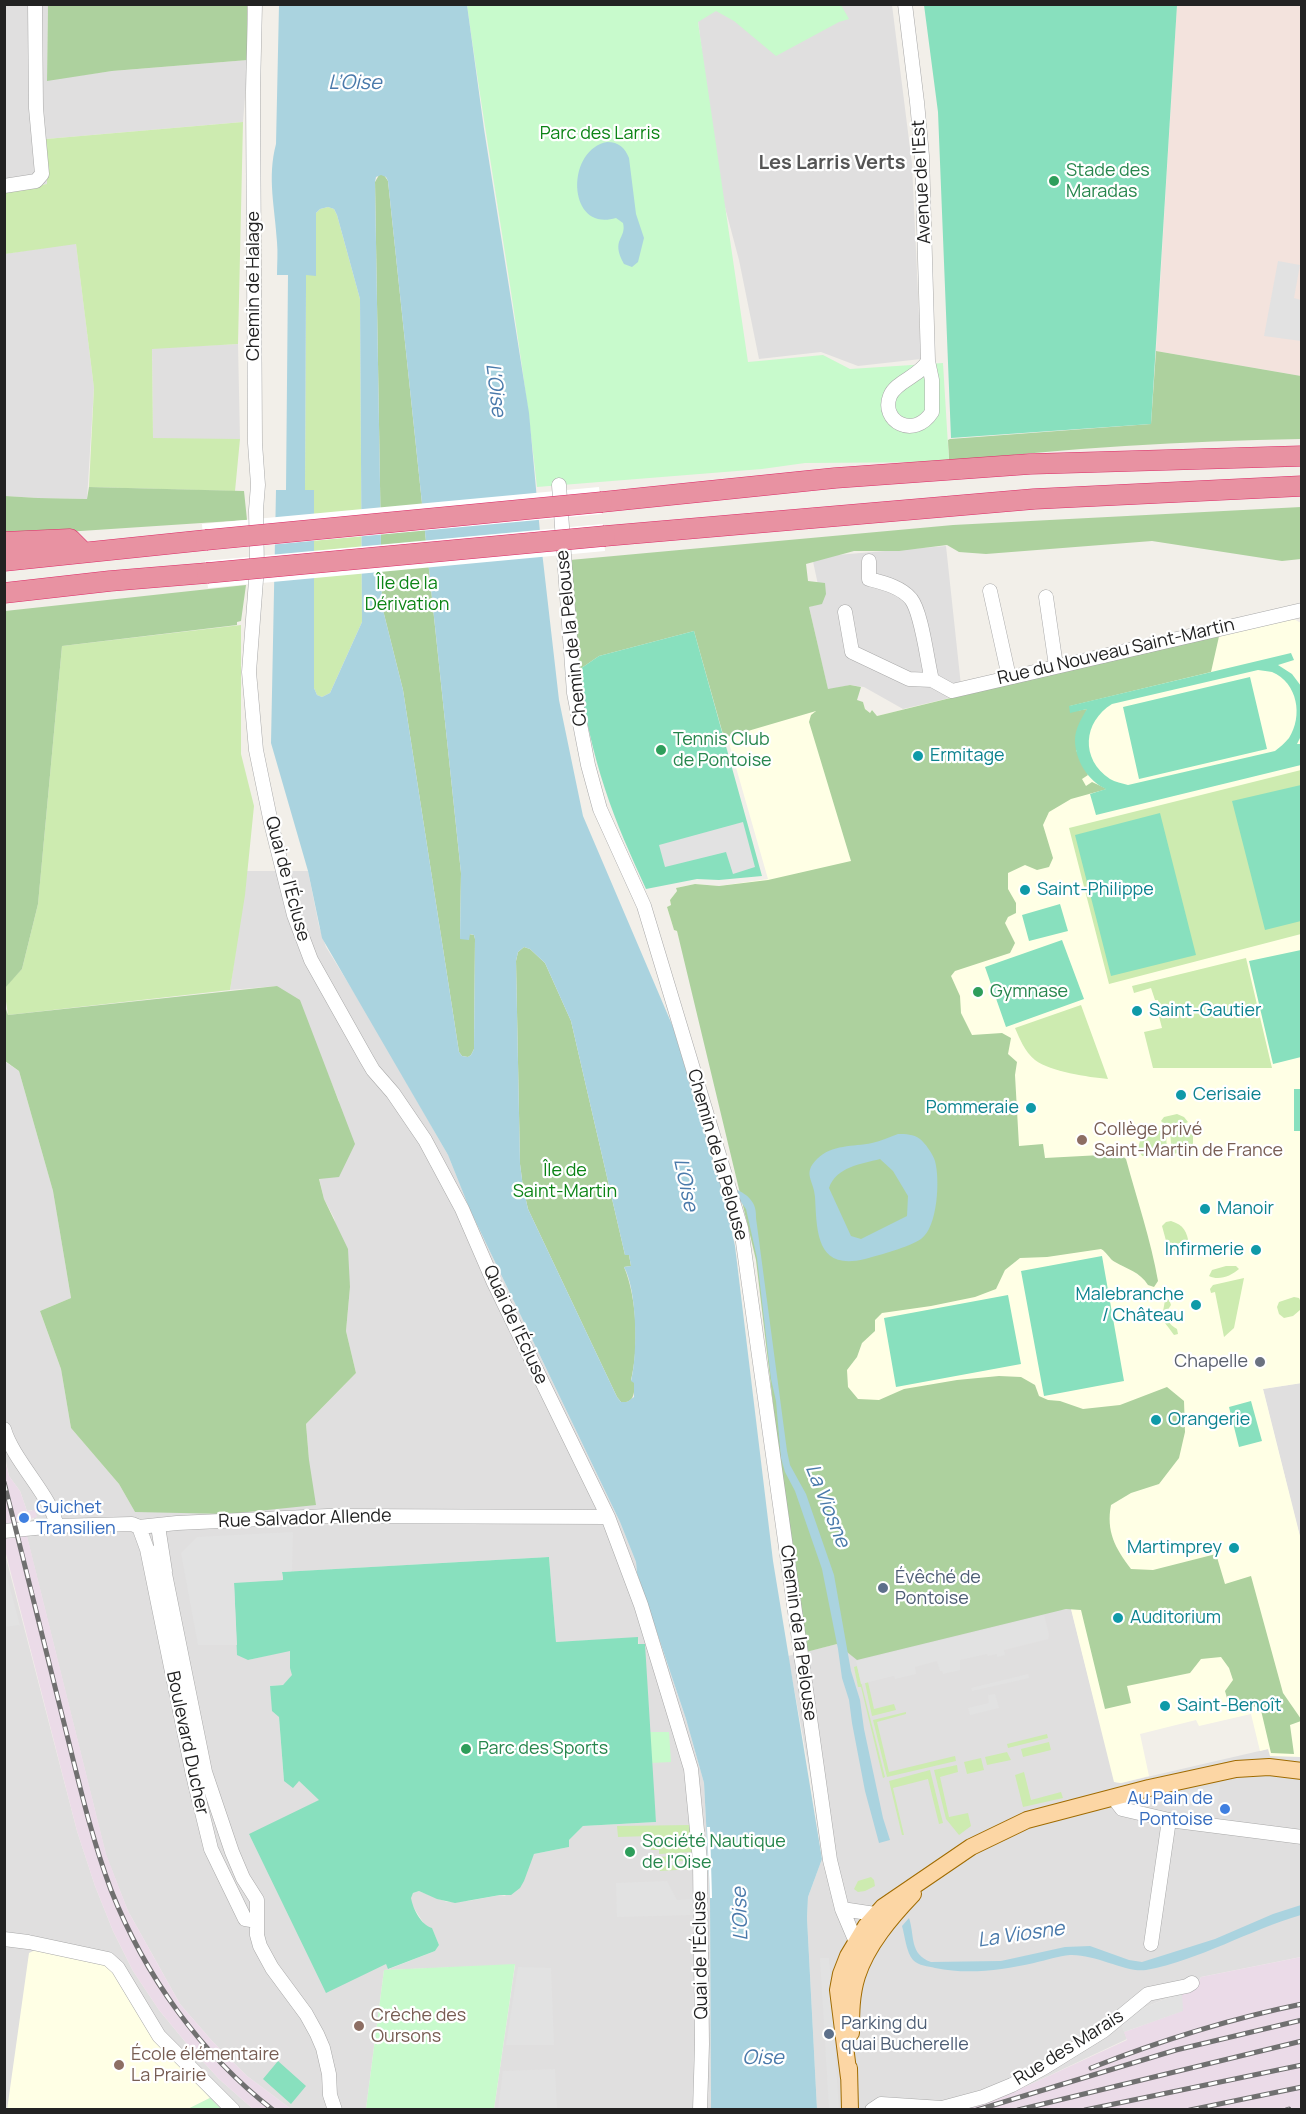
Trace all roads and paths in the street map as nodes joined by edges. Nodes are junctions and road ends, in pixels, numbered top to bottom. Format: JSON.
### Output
{"nodes":[{"id":1,"x":35,"y":4,"type":"edge"},
{"id":2,"x":255,"y":4,"type":"edge"},
{"id":3,"x":905,"y":4,"type":"edge"},
{"id":4,"x":4,"y":186,"type":"edge"},
{"id":5,"x":927,"y":361,"type":"junction"},
{"id":6,"x":1302,"y":456,"type":"edge"},
{"id":7,"x":559,"y":485,"type":"dead end"},
{"id":8,"x":1302,"y":486,"type":"edge"},
{"id":9,"x":4,"y":542,"type":"edge"},
{"id":10,"x":83,"y":552,"type":"junction"},
{"id":11,"x":4,"y":561,"type":"edge"},
{"id":12,"x":869,"y":561,"type":"dead end"},
{"id":13,"x":256,"y":567,"type":"joint"},
{"id":14,"x":990,"y":591,"type":"dead end"},
{"id":15,"x":4,"y":593,"type":"edge"},
{"id":16,"x":1046,"y":597,"type":"dead end"},
{"id":17,"x":1302,"y":610,"type":"edge"},
{"id":18,"x":845,"y":612,"type":"dead end"},
{"id":19,"x":1056,"y":666,"type":"junction"},
{"id":20,"x":1009,"y":677,"type":"junction"},
{"id":21,"x":932,"y":680,"type":"junction"},
{"id":22,"x":4,"y":1429,"type":"edge"},
{"id":23,"x":608,"y":1517,"type":"junction"},
{"id":24,"x":56,"y":1526,"type":"junction"},
{"id":25,"x":159,"y":1526,"type":"junction"},
{"id":26,"x":139,"y":1527,"type":"junction"},
{"id":27,"x":4,"y":1531,"type":"edge"},
{"id":28,"x":147,"y":1549,"type":"junction"},
{"id":29,"x":165,"y":1574,"type":"junction"},
{"id":30,"x":1302,"y":1771,"type":"edge"},
{"id":31,"x":1135,"y":1792,"type":"junction"},
{"id":32,"x":1113,"y":1797,"type":"junction"},
{"id":33,"x":1140,"y":1815,"type":"junction"},
{"id":34,"x":1168,"y":1820,"type":"junction"},
{"id":35,"x":1302,"y":1837,"type":"edge"},
{"id":36,"x":241,"y":1872,"type":"junction"},
{"id":37,"x":930,"y":1876,"type":"junction"},
{"id":38,"x":225,"y":1878,"type":"junction"},
{"id":39,"x":842,"y":1909,"type":"junction"},
{"id":40,"x":875,"y":1914,"type":"junction"},
{"id":41,"x":257,"y":1921,"type":"junction"},
{"id":42,"x":4,"y":1939,"type":"edge"},
{"id":43,"x":1151,"y":1944,"type":"dead end"},
{"id":44,"x":858,"y":1950,"type":"junction"},
{"id":45,"x":1192,"y":1983,"type":"dead end"},
{"id":46,"x":877,"y":2107,"type":"edge"},
{"id":47,"x":233,"y":2109,"type":"edge"},
{"id":48,"x":335,"y":2109,"type":"edge"},
{"id":49,"x":700,"y":2109,"type":"edge"},
{"id":50,"x":850,"y":2109,"type":"edge"}],
"edges":[{"from":1,"to":4,"type":"street"},
{"from":2,"to":13,"type":"street","name":"Chemin de Halage"},
{"from":3,"to":5,"type":"street","name":"Avenue de l'Est"},
{"from":5,"to":5,"type":"street","name":"Avenue de l'Est"},
{"from":6,"to":10,"type":"highway","bridge":true},
{"from":7,"to":39,"type":"street","name":"Chemin de la Pelouse"},
{"from":8,"to":15,"type":"highway","bridge":true},
{"from":9,"to":10,"type":"highway"},
{"from":10,"to":11,"type":"highway"},
{"from":12,"to":21,"type":"street"},
{"from":13,"to":23,"type":"street","name":"Quai de l'Écluse"},
{"from":14,"to":20,"type":"street"},
{"from":16,"to":19,"type":"street"},
{"from":17,"to":19,"type":"street","name":"Rue du Nouveau Saint-Martin"},
{"from":18,"to":21,"type":"street","name":"Rue du Nouveau Saint-Martin"},
{"from":19,"to":20,"type":"street","name":"Rue du Nouveau Saint-Martin"},
{"from":20,"to":21,"type":"street","name":"Rue du Nouveau Saint-Martin"},
{"from":22,"to":24,"type":"street"},
{"from":23,"to":25,"type":"street","name":"Rue Salvador Allende"},
{"from":23,"to":49,"type":"street","name":"Quai de l'Écluse"},
{"from":24,"to":26,"type":"street","name":"Rue Salvador Allende"},
{"from":24,"to":27,"type":"street","name":"Rue Salvador Allende"},
{"from":25,"to":26,"type":"street","name":"Rue Salvador Allende"},
{"from":25,"to":29,"type":"street","name":"Boulevard Ducher"},
{"from":26,"to":28,"type":"street","name":"Boulevard Ducher"},
{"from":28,"to":29,"type":"street","name":"Boulevard Ducher"},
{"from":28,"to":38,"type":"street","name":"Boulevard Ducher"},
{"from":29,"to":36,"type":"street","name":"Boulevard Ducher"},
{"from":30,"to":31,"type":"main road"},
{"from":31,"to":32,"type":"main road"},
{"from":31,"to":33,"type":"street"},
{"from":32,"to":33,"type":"street"},
{"from":32,"to":37,"type":"main road"},
{"from":33,"to":34,"type":"street"},
{"from":34,"to":35,"type":"street"},
{"from":34,"to":43,"type":"street"},
{"from":36,"to":38,"type":"street"},
{"from":36,"to":41,"type":"street","name":"Boulevard Ducher"},
{"from":37,"to":40,"type":"main road"},
{"from":37,"to":44,"type":"main road"},
{"from":38,"to":41,"type":"street","name":"Boulevard Ducher"},
{"from":39,"to":40,"type":"street"},
{"from":39,"to":44,"type":"street","name":"Chemin de la Pelouse"},
{"from":40,"to":44,"type":"main road"},
{"from":41,"to":48,"type":"street","name":"Boulevard Ducher"},
{"from":42,"to":47,"type":"street"},
{"from":44,"to":50,"type":"main road"},
{"from":45,"to":46,"type":"street","name":"Rue des Marais"}]}
